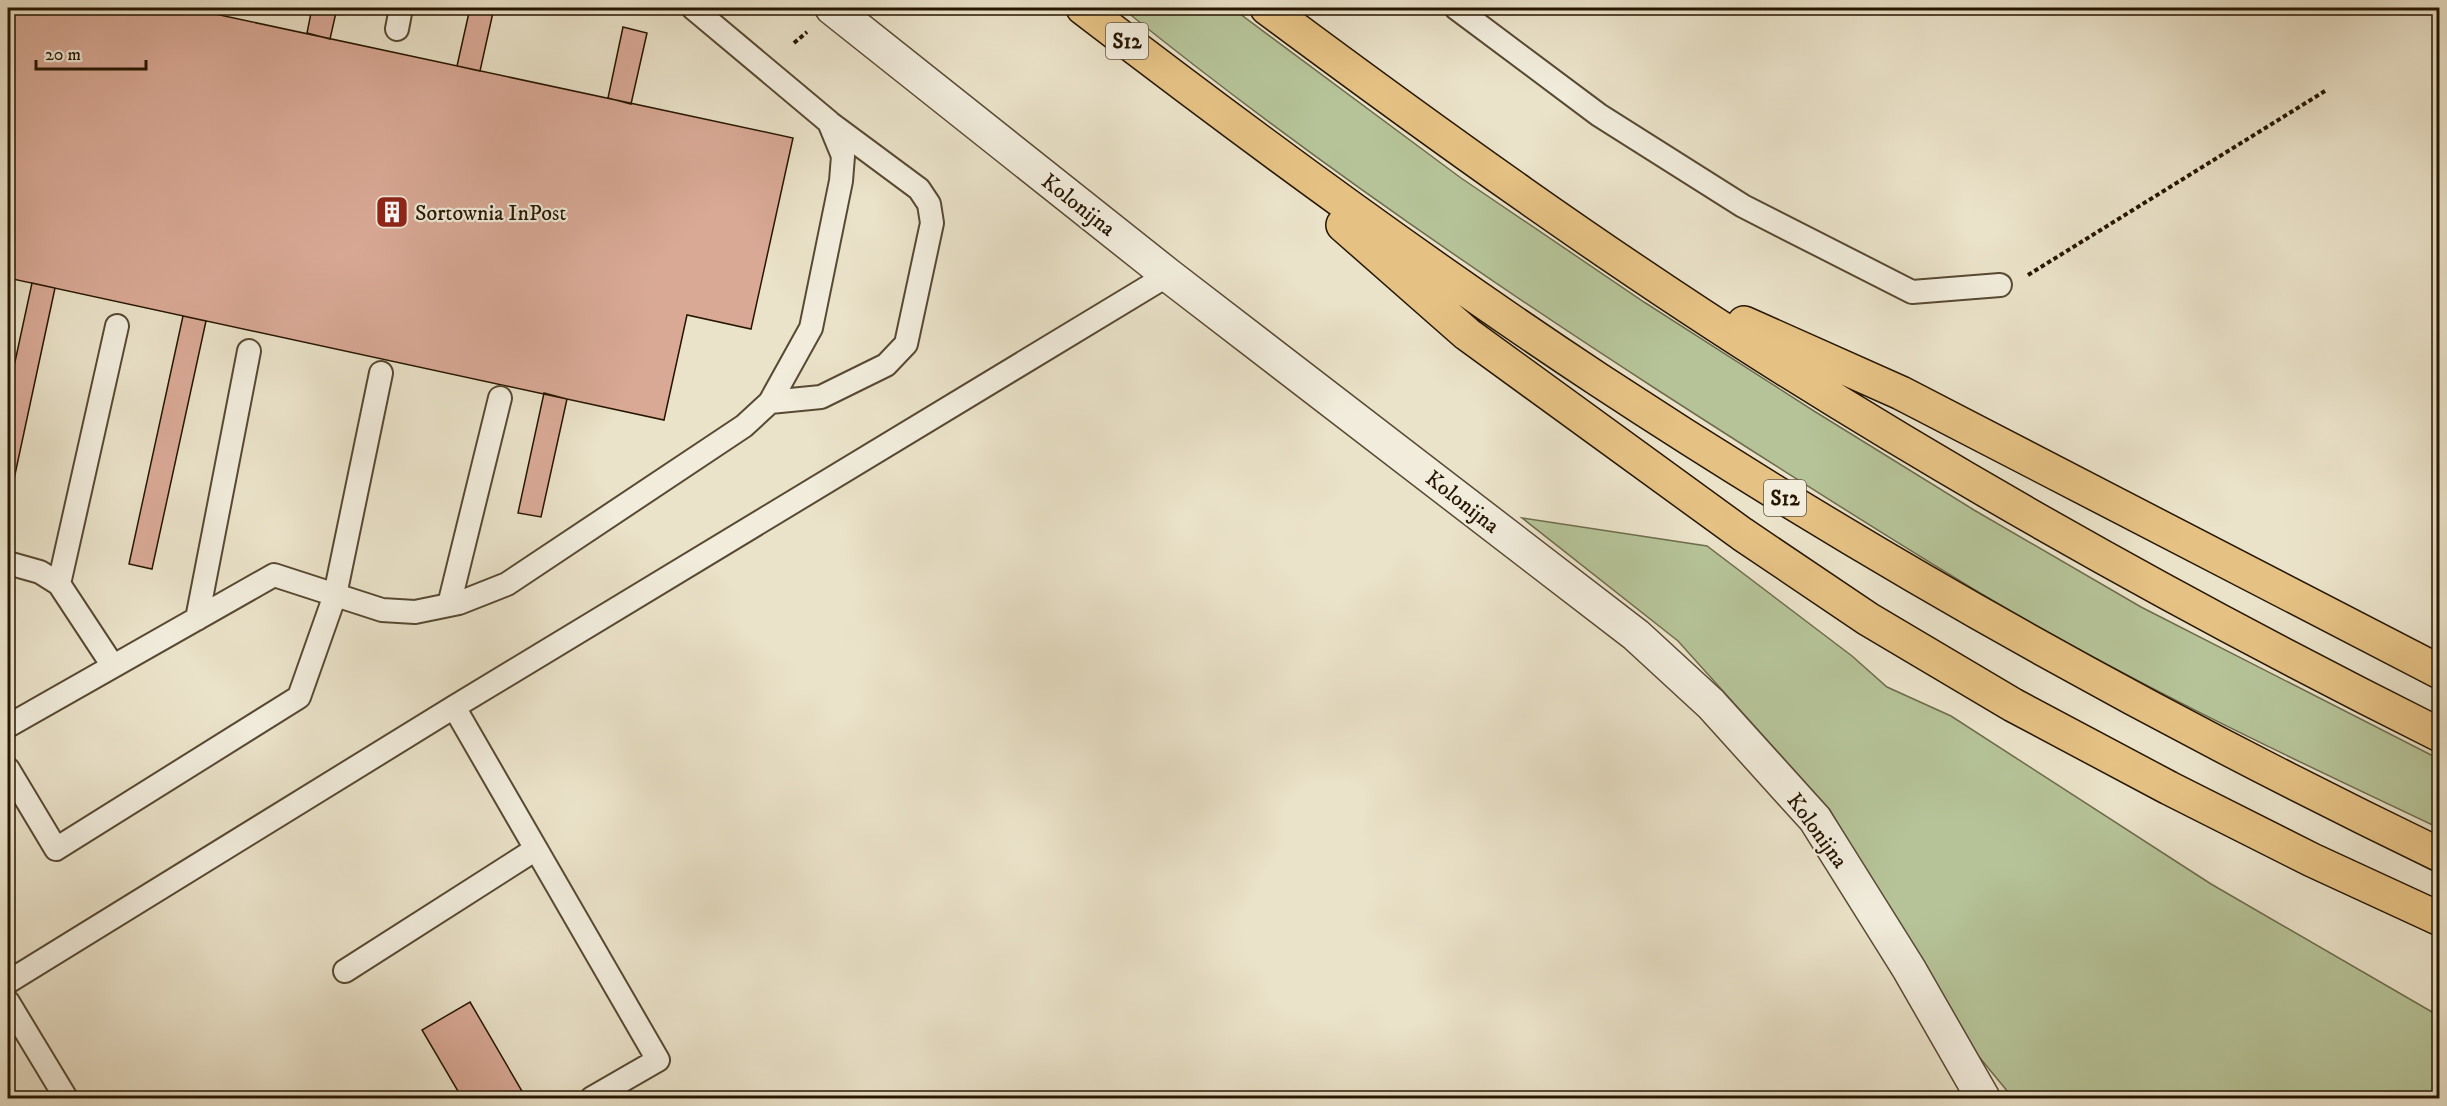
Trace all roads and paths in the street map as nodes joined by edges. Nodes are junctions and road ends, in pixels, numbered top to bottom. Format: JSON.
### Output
{"nodes":[{"id":1,"x":693,"y":8,"type":"edge"},
{"id":2,"x":832,"y":8,"type":"edge"},
{"id":3,"x":1083,"y":8,"type":"edge"},
{"id":4,"x":1267,"y":8,"type":"edge"},
{"id":5,"x":1456,"y":8,"type":"edge"},
{"id":6,"x":1171,"y":75,"type":"junction"},
{"id":7,"x":2325,"y":91,"type":"dead end"},
{"id":8,"x":829,"y":122,"type":"junction"},
{"id":9,"x":1168,"y":274,"type":"junction"},
{"id":10,"x":2000,"y":285,"type":"joint"},
{"id":11,"x":1659,"y":286,"type":"junction"},
{"id":12,"x":117,"y":326,"type":"dead end"},
{"id":13,"x":249,"y":351,"type":"dead end"},
{"id":14,"x":381,"y":373,"type":"dead end"},
{"id":15,"x":500,"y":398,"type":"dead end"},
{"id":16,"x":770,"y":402,"type":"junction"},
{"id":17,"x":8,"y":563,"type":"edge"},
{"id":18,"x":59,"y":584,"type":"junction"},
{"id":19,"x":335,"y":595,"type":"junction"},
{"id":20,"x":449,"y":604,"type":"junction"},
{"id":21,"x":197,"y":619,"type":"junction"},
{"id":22,"x":112,"y":666,"type":"junction"},
{"id":23,"x":2439,"y":672,"type":"edge"},
{"id":24,"x":454,"y":707,"type":"junction"},
{"id":25,"x":8,"y":726,"type":"edge"},
{"id":26,"x":2439,"y":735,"type":"edge"},
{"id":27,"x":8,"y":769,"type":"edge"},
{"id":28,"x":536,"y":849,"type":"junction"},
{"id":29,"x":2439,"y":855,"type":"edge"},
{"id":30,"x":2312,"y":860,"type":"junction"},
{"id":31,"x":2439,"y":919,"type":"edge"},
{"id":32,"x":2439,"y":940,"type":"edge"},
{"id":33,"x":345,"y":971,"type":"dead end"},
{"id":34,"x":8,"y":982,"type":"edge"},
{"id":35,"x":8,"y":1002,"type":"edge"},
{"id":36,"x":66,"y":1098,"type":"edge"},
{"id":37,"x":592,"y":1098,"type":"edge"},
{"id":38,"x":1983,"y":1098,"type":"edge"}],
"edges":[{"from":1,"to":8,"type":"lane"},
{"from":2,"to":9,"type":"street","name":"Kolonijna"},
{"from":3,"to":6,"type":"highway","number":"S12"},
{"from":4,"to":11,"type":"highway"},
{"from":5,"to":10,"type":"lane"},
{"from":6,"to":29,"type":"highway","number":"S12"},
{"from":6,"to":30,"type":"highway"},
{"from":7,"to":10,"type":"path"},
{"from":8,"to":16,"type":"lane"},
{"from":8,"to":16,"type":"lane"},
{"from":9,"to":24,"type":"lane"},
{"from":9,"to":38,"type":"street","name":"Kolonijna"},
{"from":11,"to":23,"type":"highway"},
{"from":11,"to":26,"type":"highway"},
{"from":12,"to":18,"type":"lane"},
{"from":13,"to":21,"type":"lane"},
{"from":14,"to":19,"type":"lane"},
{"from":15,"to":20,"type":"lane"},
{"from":16,"to":20,"type":"lane"},
{"from":17,"to":18,"type":"lane"},
{"from":18,"to":22,"type":"lane"},
{"from":19,"to":20,"type":"lane"},
{"from":19,"to":21,"type":"lane"},
{"from":19,"to":27,"type":"lane"},
{"from":21,"to":22,"type":"lane"},
{"from":22,"to":25,"type":"lane"},
{"from":24,"to":28,"type":"lane"},
{"from":24,"to":34,"type":"lane"},
{"from":28,"to":33,"type":"lane"},
{"from":28,"to":37,"type":"lane"},
{"from":30,"to":31,"type":"highway"},
{"from":30,"to":32,"type":"highway"},
{"from":35,"to":36,"type":"lane"}]}
